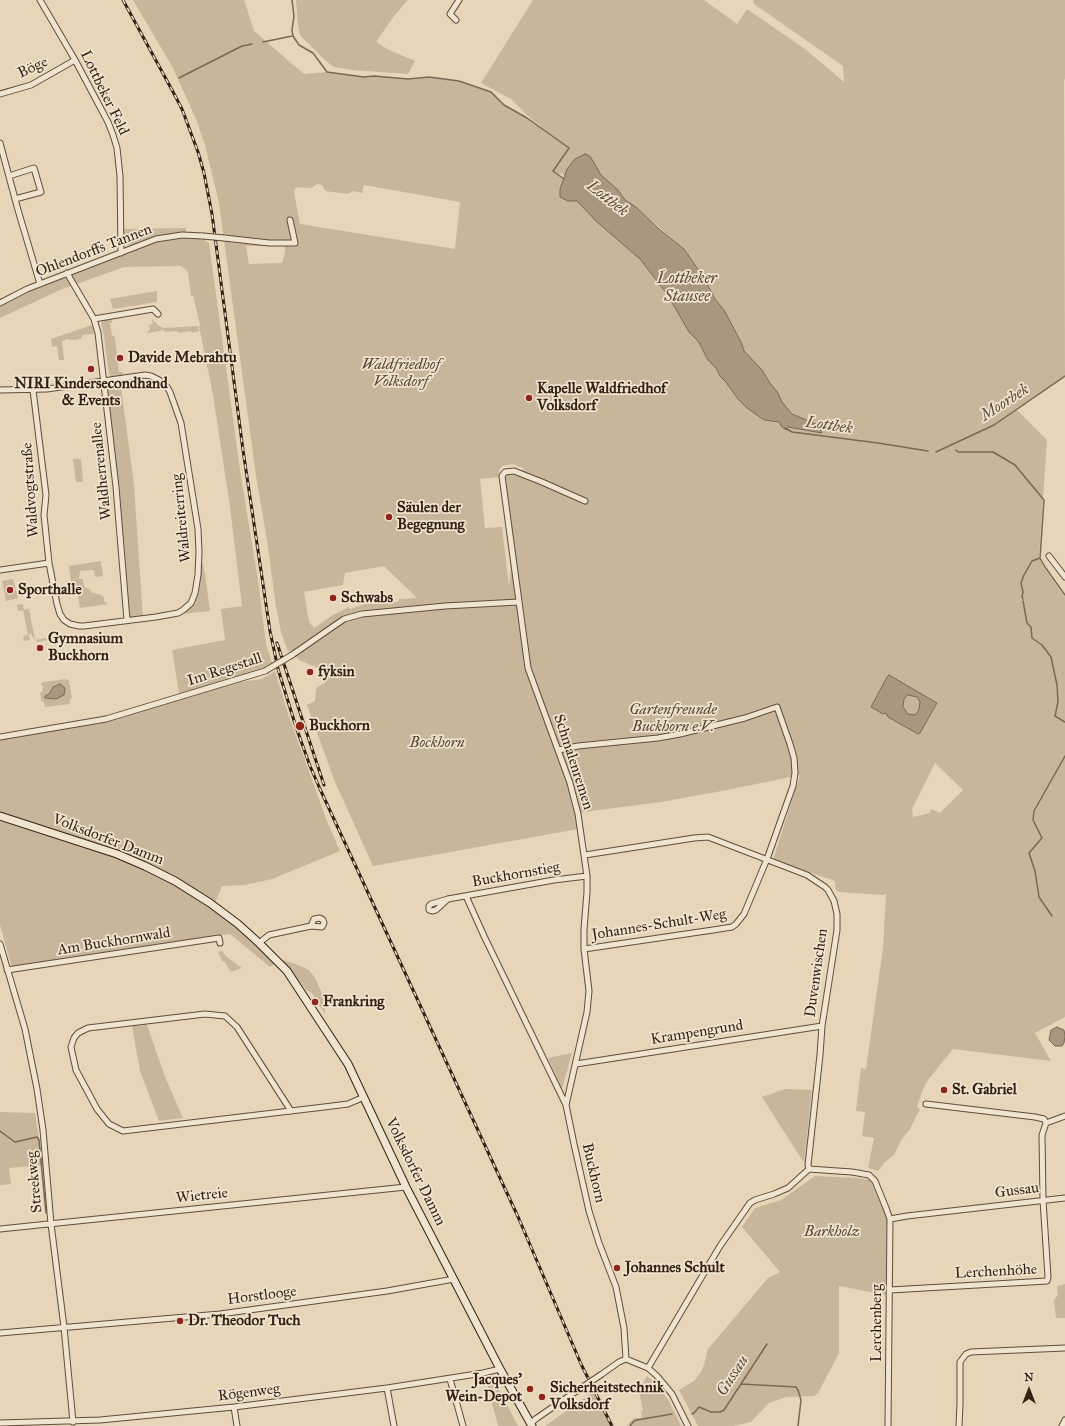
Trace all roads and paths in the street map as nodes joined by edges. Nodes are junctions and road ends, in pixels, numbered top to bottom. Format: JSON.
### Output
{"nodes":[{"id":1,"x":40,"y":0,"type":"edge"},
{"id":2,"x":459,"y":0,"type":"edge"},
{"id":3,"x":456,"y":20,"type":"dead end"},
{"id":4,"x":75,"y":60,"type":"junction"},
{"id":5,"x":0,"y":94,"type":"edge"},
{"id":6,"x":0,"y":143,"type":"edge"},
{"id":7,"x":9,"y":176,"type":"junction"},
{"id":8,"x":15,"y":199,"type":"junction"},
{"id":9,"x":290,"y":220,"type":"dead end"},
{"id":10,"x":121,"y":253,"type":"junction"},
{"id":11,"x":67,"y":274,"type":"junction"},
{"id":12,"x":40,"y":284,"type":"junction"},
{"id":13,"x":0,"y":303,"type":"edge"},
{"id":14,"x":158,"y":314,"type":"dead end"},
{"id":15,"x":94,"y":319,"type":"junction"},
{"id":16,"x":104,"y":381,"type":"junction"},
{"id":17,"x":0,"y":390,"type":"edge"},
{"id":18,"x":33,"y":390,"type":"junction"},
{"id":19,"x":585,"y":501,"type":"dead end"},
{"id":20,"x":1049,"y":556,"type":"dead end"},
{"id":21,"x":50,"y":563,"type":"junction"},
{"id":22,"x":0,"y":570,"type":"edge"},
{"id":23,"x":1065,"y":577,"type":"edge"},
{"id":24,"x":518,"y":602,"type":"junction"},
{"id":25,"x":127,"y":620,"type":"junction"},
{"id":26,"x":0,"y":737,"type":"edge"},
{"id":27,"x":559,"y":750,"type":"junction"},
{"id":28,"x":0,"y":816,"type":"edge"},
{"id":29,"x":585,"y":855,"type":"junction"},
{"id":30,"x":767,"y":859,"type":"junction"},
{"id":31,"x":587,"y":876,"type":"junction"},
{"id":32,"x":466,"y":896,"type":"junction"},
{"id":33,"x":448,"y":899,"type":"dead end"},
{"id":34,"x":311,"y":926,"type":"dead end"},
{"id":35,"x":220,"y":943,"type":"dead end"},
{"id":36,"x":259,"y":943,"type":"junction"},
{"id":37,"x":0,"y":944,"type":"edge"},
{"id":38,"x":584,"y":949,"type":"junction"},
{"id":39,"x":7,"y":970,"type":"junction"},
{"id":40,"x":822,"y":1026,"type":"junction"},
{"id":41,"x":576,"y":1064,"type":"junction"},
{"id":42,"x":364,"y":1097,"type":"junction"},
{"id":43,"x":926,"y":1104,"type":"dead end"},
{"id":44,"x":566,"y":1105,"type":"junction"},
{"id":45,"x":290,"y":1111,"type":"junction"},
{"id":46,"x":1065,"y":1116,"type":"edge"},
{"id":47,"x":1046,"y":1123,"type":"junction"},
{"id":48,"x":809,"y":1169,"type":"junction"},
{"id":49,"x":406,"y":1187,"type":"junction"},
{"id":50,"x":1065,"y":1198,"type":"edge"},
{"id":51,"x":1043,"y":1200,"type":"junction"},
{"id":52,"x":890,"y":1219,"type":"junction"},
{"id":53,"x":51,"y":1224,"type":"junction"},
{"id":54,"x":0,"y":1228,"type":"edge"},
{"id":55,"x":454,"y":1279,"type":"junction"},
{"id":56,"x":890,"y":1290,"type":"junction"},
{"id":57,"x":64,"y":1327,"type":"junction"},
{"id":58,"x":0,"y":1333,"type":"edge"},
{"id":59,"x":1065,"y":1348,"type":"edge"},
{"id":60,"x":626,"y":1359,"type":"junction"},
{"id":61,"x":648,"y":1368,"type":"junction"},
{"id":62,"x":500,"y":1369,"type":"junction"},
{"id":63,"x":450,"y":1379,"type":"junction"},
{"id":64,"x":387,"y":1388,"type":"junction"},
{"id":65,"x":234,"y":1407,"type":"junction"},
{"id":66,"x":1065,"y":1420,"type":"edge"},
{"id":67,"x":73,"y":1422,"type":"junction"},
{"id":68,"x":0,"y":1423,"type":"edge"},
{"id":69,"x":532,"y":1424,"type":"edge"},
{"id":70,"x":237,"y":1426,"type":"edge"},
{"id":71,"x":394,"y":1426,"type":"edge"},
{"id":72,"x":463,"y":1426,"type":"edge"},
{"id":73,"x":688,"y":1426,"type":"edge"},
{"id":74,"x":888,"y":1426,"type":"edge"},
{"id":75,"x":959,"y":1426,"type":"edge"},
{"id":76,"x":1062,"y":1426,"type":"edge"}],
"edges":[{"from":1,"to":4,"type":"street","name":"Lottbeker Feld"},
{"from":2,"to":3,"type":"street"},
{"from":4,"to":5,"type":"street","name":"Böge"},
{"from":4,"to":10,"type":"street","name":"Lottbeker Feld"},
{"from":6,"to":7,"type":"street"},
{"from":7,"to":8,"type":"street"},
{"from":7,"to":8,"type":"street"},
{"from":8,"to":12,"type":"street"},
{"from":9,"to":10,"type":"street","name":"Ohlendorffs Tannen","bridge":true},
{"from":10,"to":11,"type":"street","name":"Ohlendorffs Tannen"},
{"from":11,"to":12,"type":"street","name":"Ohlendorffs Tannen"},
{"from":11,"to":15,"type":"street","name":"Waldherrenallee"},
{"from":12,"to":13,"type":"street","name":"Ohlendorffs Tannen"},
{"from":14,"to":15,"type":"street"},
{"from":15,"to":16,"type":"street","name":"Waldherrenallee"},
{"from":16,"to":18,"type":"street","name":"Waldreiterring"},
{"from":16,"to":25,"type":"street","name":"Waldherrenallee"},
{"from":16,"to":25,"type":"street","name":"Waldreiterring"},
{"from":17,"to":18,"type":"street","name":"Waldreiterring"},
{"from":18,"to":21,"type":"street","name":"Waldvogtstraße"},
{"from":19,"to":24,"type":"street","name":"Schmalenremen"},
{"from":20,"to":23,"type":"street"},
{"from":21,"to":22,"type":"street"},
{"from":21,"to":25,"type":"street","name":"Waldreiterring"},
{"from":24,"to":26,"type":"street","name":"Im Regestall","bridge":true},
{"from":24,"to":27,"type":"street","name":"Schmalenremen"},
{"from":27,"to":29,"type":"street","name":"Schmalenremen"},
{"from":27,"to":30,"type":"street"},
{"from":28,"to":36,"type":"main road","name":"Volksdorfer Damm"},
{"from":29,"to":30,"type":"street","name":"Duvenwischen"},
{"from":29,"to":31,"type":"street","name":"Schmalenremen"},
{"from":30,"to":38,"type":"street","name":"Johannes-Schult-Weg"},
{"from":30,"to":40,"type":"street","name":"Duvenwischen"},
{"from":31,"to":32,"type":"street","name":"Buckhornstieg"},
{"from":31,"to":38,"type":"street","name":"Schmalenremen"},
{"from":32,"to":33,"type":"street","name":"Buckhornstieg"},
{"from":32,"to":44,"type":"street","name":"Buckhorn"},
{"from":34,"to":36,"type":"street"},
{"from":35,"to":39,"type":"street","name":"Am Buckhornwald"},
{"from":36,"to":42,"type":"main road","name":"Volksdorfer Damm"},
{"from":37,"to":39,"type":"street","name":"Streekweg"},
{"from":38,"to":41,"type":"street","name":"Schmalenremen"},
{"from":39,"to":53,"type":"street","name":"Streekweg"},
{"from":40,"to":41,"type":"street","name":"Krampengrund"},
{"from":40,"to":48,"type":"street","name":"Duvenwischen"},
{"from":41,"to":44,"type":"street","name":"Schmalenremen"},
{"from":42,"to":45,"type":"street"},
{"from":42,"to":49,"type":"main road","name":"Volksdorfer Damm"},
{"from":43,"to":47,"type":"street"},
{"from":44,"to":60,"type":"street","name":"Buckhorn"},
{"from":45,"to":45,"type":"street"},
{"from":46,"to":47,"type":"street"},
{"from":47,"to":51,"type":"street"},
{"from":48,"to":52,"type":"street"},
{"from":48,"to":61,"type":"street"},
{"from":49,"to":53,"type":"street","name":"Wietreie"},
{"from":49,"to":55,"type":"main road","name":"Volksdorfer Damm"},
{"from":50,"to":51,"type":"street","name":"Gussau"},
{"from":51,"to":52,"type":"street","name":"Gussau"},
{"from":51,"to":56,"type":"street","name":"Lerchenhöhe"},
{"from":52,"to":56,"type":"street","name":"Lerchenberg"},
{"from":53,"to":54,"type":"street","name":"Wietreie"},
{"from":53,"to":57,"type":"street","name":"Streekweg"},
{"from":55,"to":57,"type":"street","name":"Horstlooge"},
{"from":55,"to":62,"type":"main road","name":"Volksdorfer Damm"},
{"from":56,"to":74,"type":"street","name":"Lerchenberg"},
{"from":57,"to":58,"type":"street","name":"Horstlooge"},
{"from":57,"to":67,"type":"street","name":"Streekweg"},
{"from":59,"to":75,"type":"street"},
{"from":60,"to":61,"type":"street"},
{"from":60,"to":69,"type":"street","bridge":true},
{"from":61,"to":73,"type":"street"},
{"from":62,"to":63,"type":"street","name":"Rögenweg"},
{"from":62,"to":69,"type":"main road","name":"Volksdorfer Damm"},
{"from":63,"to":64,"type":"street","name":"Rögenweg"},
{"from":63,"to":72,"type":"street"},
{"from":64,"to":65,"type":"street","name":"Rögenweg"},
{"from":64,"to":71,"type":"street"},
{"from":65,"to":67,"type":"street","name":"Rögenweg"},
{"from":65,"to":70,"type":"street"},
{"from":66,"to":76,"type":"street"},
{"from":67,"to":68,"type":"street","name":"Rögenweg"}]}
